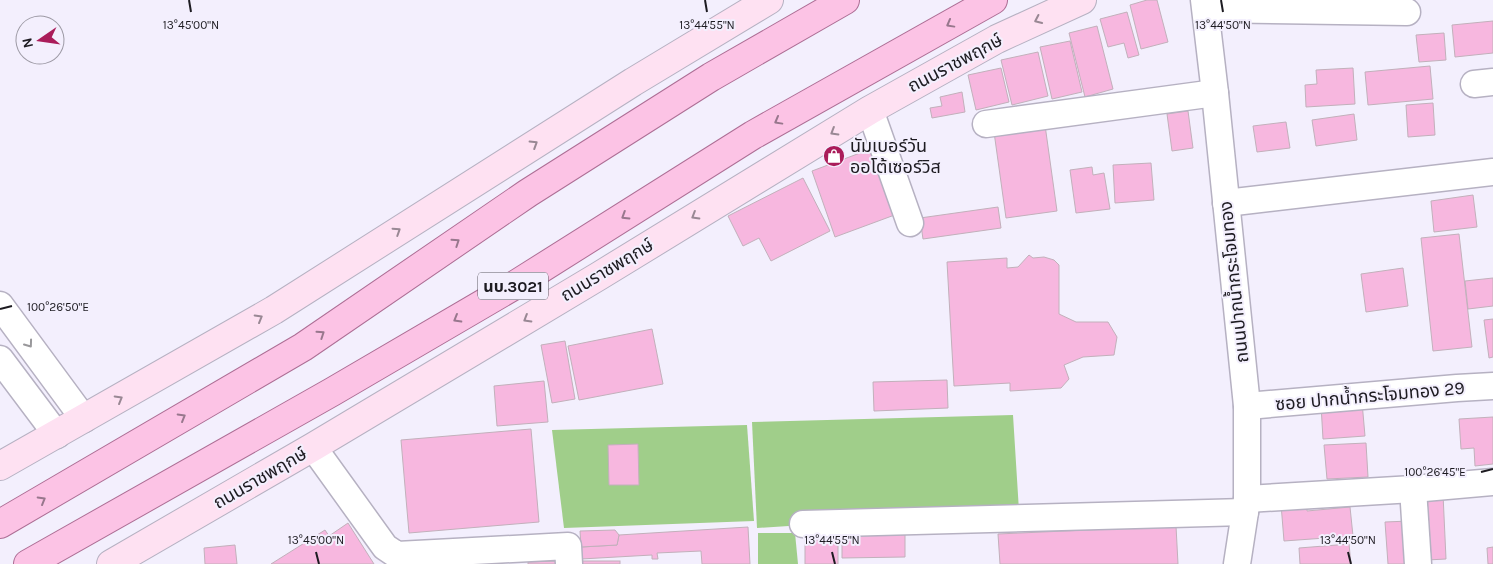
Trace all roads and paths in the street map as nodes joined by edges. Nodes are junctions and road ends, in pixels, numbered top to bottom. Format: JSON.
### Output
{"nodes":[{"id":1,"x":769,"y":0,"type":"edge"},
{"id":2,"x":815,"y":0,"type":"edge"},
{"id":3,"x":845,"y":0,"type":"edge"},
{"id":4,"x":993,"y":0,"type":"edge"},
{"id":5,"x":1082,"y":0,"type":"edge"},
{"id":6,"x":1205,"y":5,"type":"edge"},
{"id":7,"x":1407,"y":12,"type":"dead end"},
{"id":8,"x":711,"y":77,"type":"junction"},
{"id":9,"x":1215,"y":93,"type":"junction"},
{"id":10,"x":870,"y":110,"type":"junction"},
{"id":11,"x":986,"y":124,"type":"dead end"},
{"id":12,"x":1493,"y":172,"type":"edge"},
{"id":13,"x":1226,"y":203,"type":"junction"},
{"id":14,"x":910,"y":223,"type":"dead end"},
{"id":15,"x":0,"y":305,"type":"edge"},
{"id":16,"x":0,"y":360,"type":"edge"},
{"id":17,"x":1493,"y":386,"type":"edge"},
{"id":18,"x":1247,"y":406,"type":"junction"},
{"id":19,"x":84,"y":419,"type":"junction"},
{"id":20,"x":56,"y":435,"type":"junction"},
{"id":21,"x":313,"y":447,"type":"junction"},
{"id":22,"x":0,"y":466,"type":"edge"},
{"id":23,"x":1493,"y":482,"type":"edge"},
{"id":24,"x":1413,"y":489,"type":"junction"},
{"id":25,"x":1246,"y":505,"type":"junction"},
{"id":26,"x":0,"y":524,"type":"edge"},
{"id":27,"x":803,"y":524,"type":"dead end"},
{"id":28,"x":124,"y":560,"type":"edge"},
{"id":29,"x":28,"y":564,"type":"edge"},
{"id":30,"x":569,"y":564,"type":"edge"},
{"id":31,"x":1237,"y":564,"type":"edge"},
{"id":32,"x":1418,"y":564,"type":"edge"}],
"edges":[{"from":19,"to":1,"type":"main road","one_way":true},
{"from":2,"to":8,"type":"main road"},
{"from":3,"to":8,"type":"main road"},
{"from":4,"to":29,"type":"main road","name":"ถนนราชพฤกษ์","number":"นบ.3021","one_way":true},
{"from":5,"to":10,"type":"main road","name":"ถนนราชพฤกษ์","number":"นบ.3021","one_way":true},
{"from":6,"to":7,"type":"street"},
{"from":6,"to":9,"type":"street","name":"ถนนปากน้ำกระโจมทอง"},
{"from":26,"to":8,"type":"main road","one_way":true},
{"from":9,"to":11,"type":"street"},
{"from":9,"to":13,"type":"street","name":"ถนนปากน้ำกระโจมทอง"},
{"from":10,"to":14,"type":"street"},
{"from":10,"to":21,"type":"main road","name":"ถนนราชพฤกษ์","number":"นบ.3021","one_way":true},
{"from":12,"to":13,"type":"street"},
{"from":13,"to":18,"type":"street","name":"ถนนปากน้ำกระโจมทอง"},
{"from":15,"to":19,"type":"street","one_way":true},
{"from":16,"to":20,"type":"street"},
{"from":17,"to":18,"type":"street","name":"ซอย ปากน้ำกระโจมทอง 29"},
{"from":18,"to":25,"type":"street","name":"ถนนปากน้ำกระโจมทอง"},
{"from":19,"to":20,"type":"main road"},
{"from":20,"to":22,"type":"main road"},
{"from":21,"to":28,"type":"main road","name":"ถนนราชพฤกษ์","number":"นบ.3021"},
{"from":21,"to":30,"type":"street"},
{"from":23,"to":24,"type":"street"},
{"from":24,"to":25,"type":"street"},
{"from":24,"to":32,"type":"street"},
{"from":25,"to":27,"type":"street"},
{"from":25,"to":31,"type":"street","name":"ถนนปากน้ำกระโจมทอง"}]}
